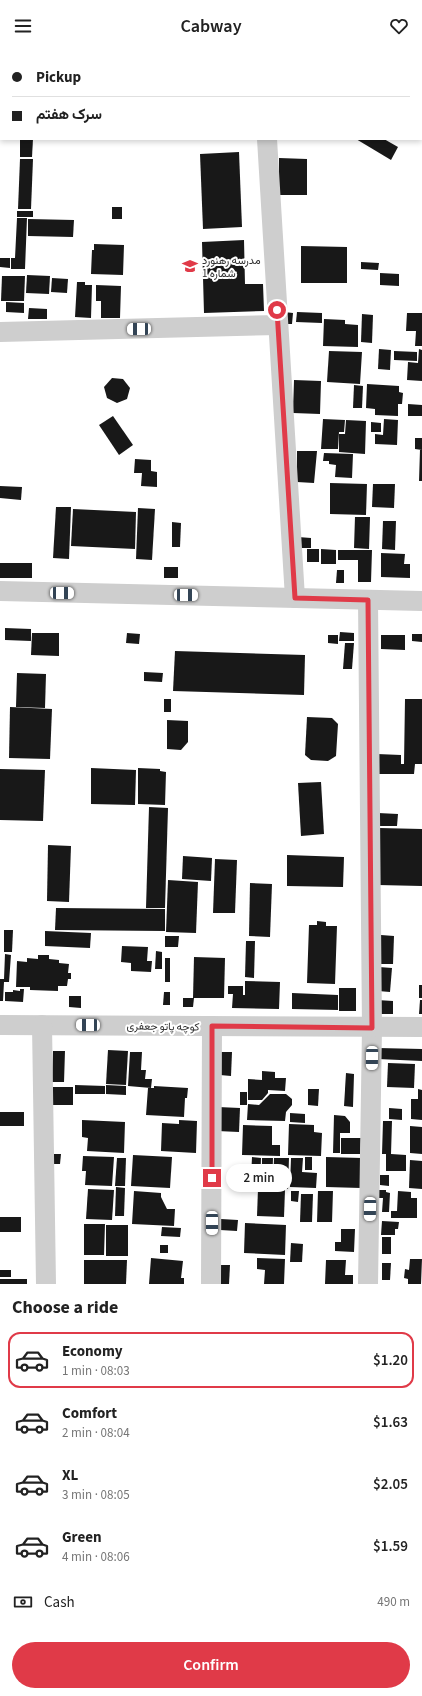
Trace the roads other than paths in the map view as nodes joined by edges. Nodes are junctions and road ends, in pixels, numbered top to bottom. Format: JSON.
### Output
{"nodes":[{"id":1,"x":267,"y":140,"type":"edge"},
{"id":2,"x":278,"y":325,"type":"junction"},
{"id":3,"x":0,"y":332,"type":"edge"},
{"id":4,"x":0,"y":591,"type":"edge"},
{"id":5,"x":295,"y":598,"type":"junction"},
{"id":6,"x":368,"y":600,"type":"junction"},
{"id":7,"x":422,"y":601,"type":"edge"},
{"id":8,"x":0,"y":1025,"type":"edge"},
{"id":9,"x":42,"y":1025,"type":"junction"},
{"id":10,"x":212,"y":1026,"type":"junction"},
{"id":11,"x":422,"y":1027,"type":"edge"},
{"id":12,"x":372,"y":1028,"type":"junction"},
{"id":13,"x":46,"y":1284,"type":"edge"},
{"id":14,"x":211,"y":1284,"type":"edge"},
{"id":15,"x":368,"y":1284,"type":"edge"}],
"edges":[{"from":1,"to":2,"type":"street"},
{"from":2,"to":3,"type":"street"},
{"from":2,"to":5,"type":"street"},
{"from":4,"to":5,"type":"street"},
{"from":5,"to":6,"type":"street"},
{"from":6,"to":7,"type":"street"},
{"from":6,"to":12,"type":"street"},
{"from":8,"to":9,"type":"street","name":"کوچه پاتو جعفری"},
{"from":9,"to":10,"type":"street","name":"کوچه پاتو جعفری"},
{"from":9,"to":13,"type":"street"},
{"from":10,"to":12,"type":"street","name":"کوچه پاتو جعفری"},
{"from":10,"to":14,"type":"street"},
{"from":11,"to":12,"type":"street","name":"کوچه پاتو جعفری"},
{"from":12,"to":15,"type":"street"}]}
